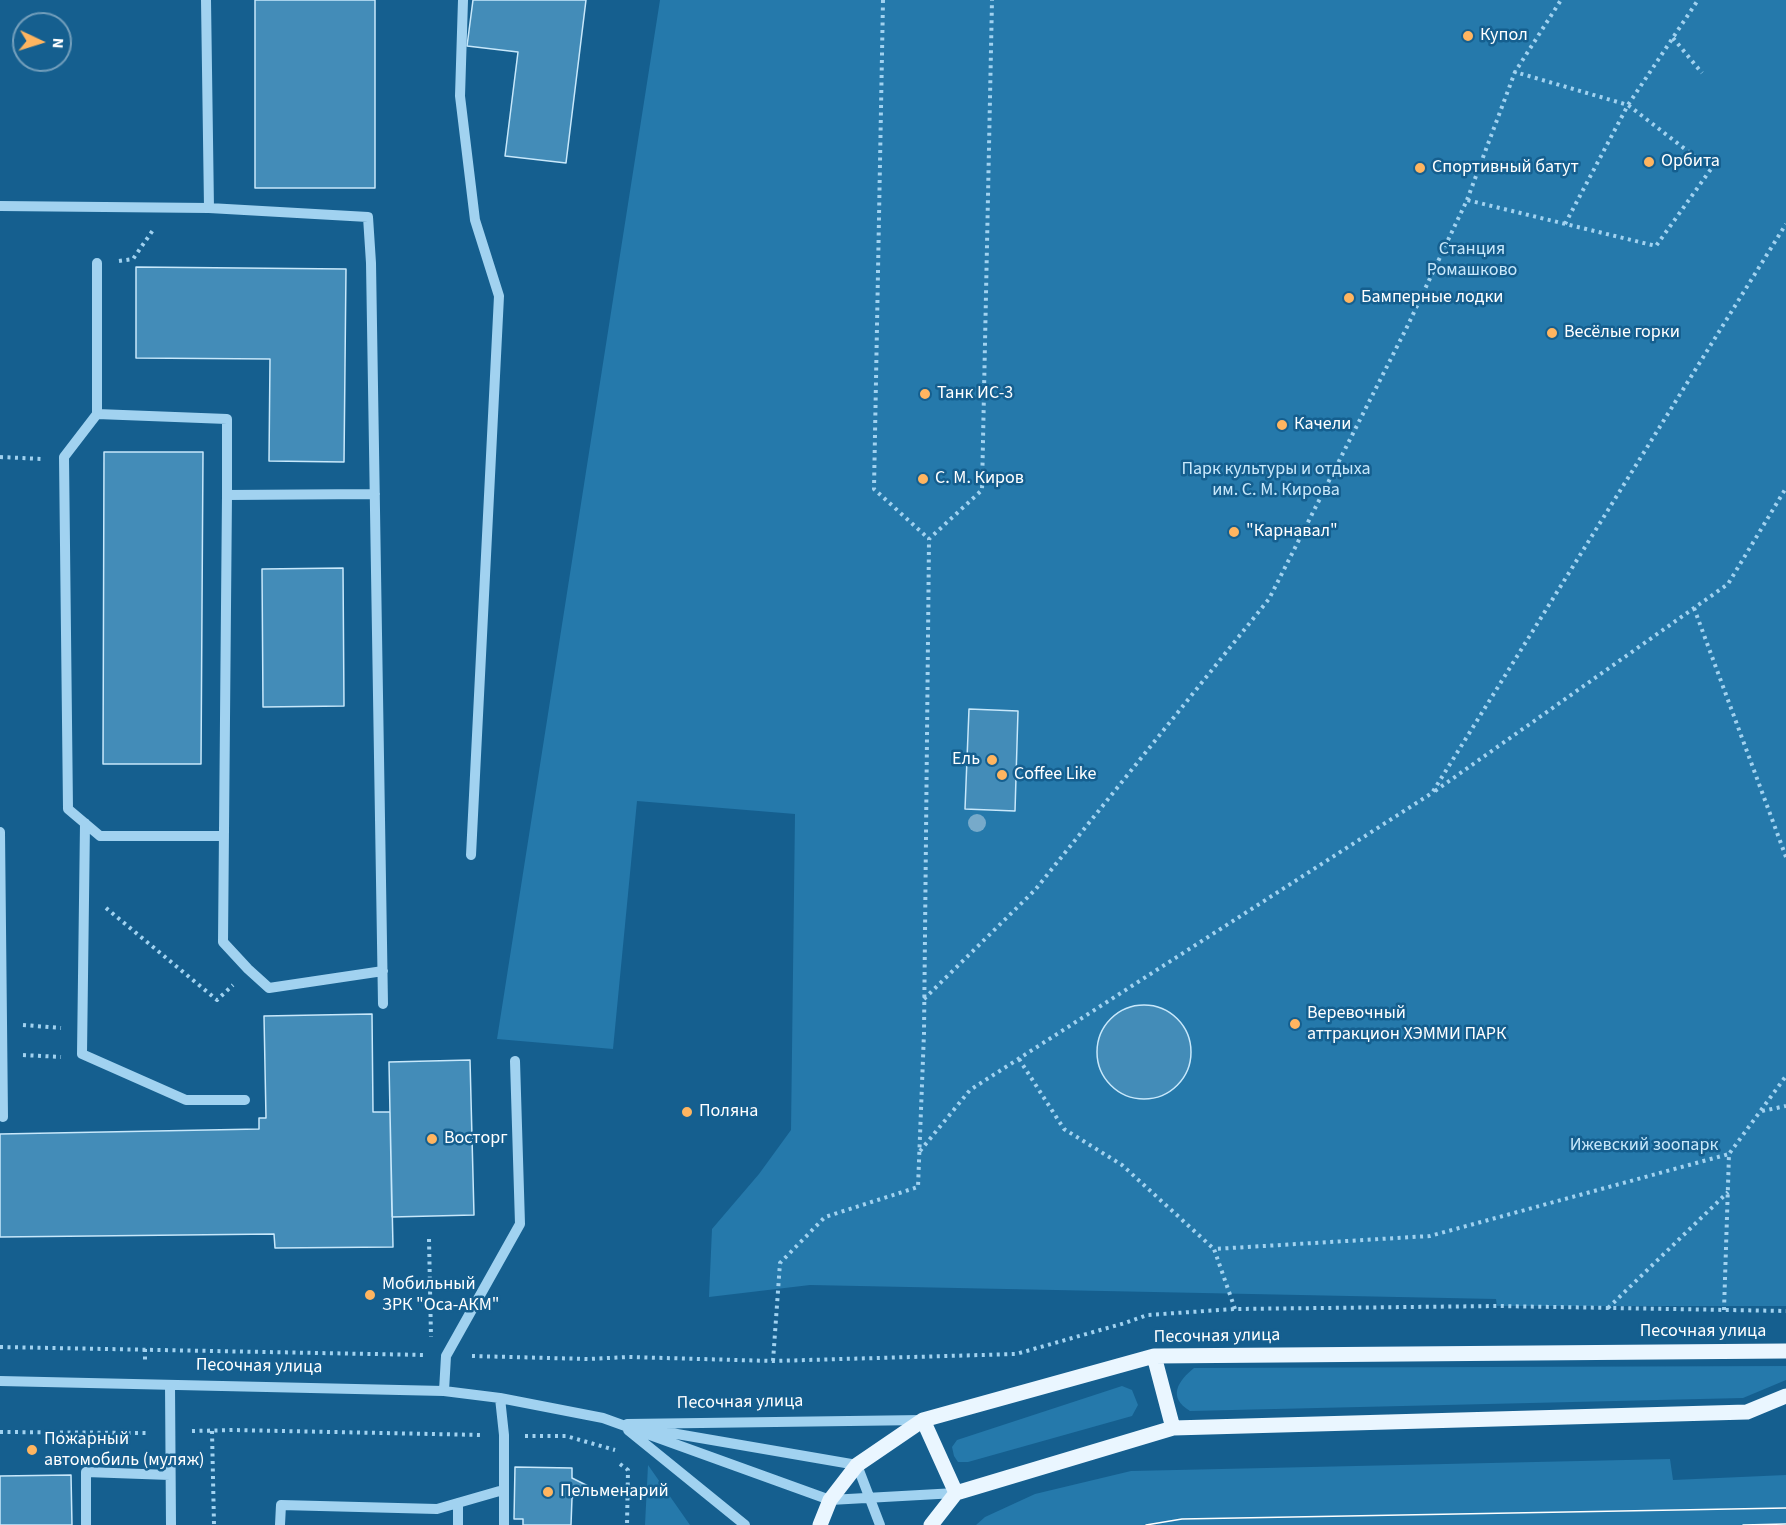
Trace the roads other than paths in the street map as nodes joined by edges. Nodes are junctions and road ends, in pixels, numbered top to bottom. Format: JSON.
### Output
{"nodes":[{"id":1,"x":206,"y":0,"type":"edge"},
{"id":2,"x":463,"y":0,"type":"edge"},
{"id":3,"x":0,"y":206,"type":"edge"},
{"id":4,"x":209,"y":208,"type":"junction"},
{"id":5,"x":97,"y":264,"type":"road end"},
{"id":6,"x":97,"y":414,"type":"junction"},
{"id":7,"x":375,"y":494,"type":"junction"},
{"id":8,"x":227,"y":495,"type":"junction"},
{"id":9,"x":85,"y":823,"type":"junction"},
{"id":10,"x":0,"y":832,"type":"edge"},
{"id":11,"x":224,"y":836,"type":"junction"},
{"id":12,"x":471,"y":855,"type":"dead end"},
{"id":13,"x":382,"y":971,"type":"junction"},
{"id":14,"x":383,"y":1004,"type":"dead end"},
{"id":15,"x":514,"y":1061,"type":"dead end"},
{"id":16,"x":245,"y":1100,"type":"dead end"},
{"id":17,"x":3,"y":1118,"type":"dead end"},
{"id":18,"x":1786,"y":1351,"type":"edge"},
{"id":19,"x":1154,"y":1356,"type":"junction"},
{"id":20,"x":0,"y":1381,"type":"edge"},
{"id":21,"x":170,"y":1385,"type":"junction"},
{"id":22,"x":444,"y":1391,"type":"junction"},
{"id":23,"x":1786,"y":1396,"type":"edge"},
{"id":24,"x":500,"y":1398,"type":"junction"},
{"id":25,"x":923,"y":1420,"type":"junction"},
{"id":26,"x":621,"y":1424,"type":"junction"},
{"id":27,"x":1173,"y":1428,"type":"junction"},
{"id":28,"x":857,"y":1466,"type":"junction"},
{"id":29,"x":170,"y":1475,"type":"junction"},
{"id":30,"x":503,"y":1490,"type":"junction"},
{"id":31,"x":956,"y":1493,"type":"junction"},
{"id":32,"x":869,"y":1498,"type":"junction"},
{"id":33,"x":830,"y":1500,"type":"junction"},
{"id":34,"x":458,"y":1503,"type":"junction"},
{"id":35,"x":86,"y":1525,"type":"edge"},
{"id":36,"x":171,"y":1525,"type":"edge"},
{"id":37,"x":280,"y":1525,"type":"edge"},
{"id":38,"x":458,"y":1525,"type":"edge"},
{"id":39,"x":504,"y":1525,"type":"edge"},
{"id":40,"x":745,"y":1525,"type":"edge"},
{"id":41,"x":819,"y":1525,"type":"edge"},
{"id":42,"x":880,"y":1525,"type":"edge"},
{"id":43,"x":930,"y":1525,"type":"edge"}],
"edges":[{"from":1,"to":4,"type":"street"},
{"from":2,"to":12,"type":"street"},
{"from":3,"to":4,"type":"street"},
{"from":4,"to":7,"type":"street"},
{"from":5,"to":6,"type":"street"},
{"from":6,"to":8,"type":"street"},
{"from":6,"to":9,"type":"street"},
{"from":7,"to":8,"type":"street"},
{"from":7,"to":13,"type":"street"},
{"from":8,"to":11,"type":"street"},
{"from":9,"to":11,"type":"street"},
{"from":9,"to":16,"type":"street"},
{"from":10,"to":17,"type":"street"},
{"from":11,"to":13,"type":"street"},
{"from":13,"to":14,"type":"street"},
{"from":15,"to":22,"type":"street"},
{"from":18,"to":19,"type":"main road","name":"Песочная улица"},
{"from":19,"to":25,"type":"main road","name":"Песочная улица"},
{"from":19,"to":27,"type":"main road"},
{"from":20,"to":21,"type":"street","name":"Песочная улица"},
{"from":21,"to":22,"type":"street","name":"Песочная улица"},
{"from":21,"to":29,"type":"street"},
{"from":22,"to":24,"type":"street","name":"Песочная улица"},
{"from":23,"to":27,"type":"main road","name":"Песочная улица"},
{"from":24,"to":26,"type":"street","name":"Песочная улица"},
{"from":24,"to":30,"type":"street"},
{"from":25,"to":26,"type":"street","name":"Песочная улица"},
{"from":25,"to":28,"type":"main road"},
{"from":25,"to":31,"type":"main road"},
{"from":26,"to":28,"type":"street","name":"Песочная улица"},
{"from":26,"to":33,"type":"street","name":"Песочная улица"},
{"from":26,"to":40,"type":"street","name":"Песочная улица"},
{"from":27,"to":31,"type":"main road","name":"Песочная улица"},
{"from":28,"to":32,"type":"street"},
{"from":28,"to":33,"type":"main road"},
{"from":29,"to":35,"type":"street"},
{"from":29,"to":36,"type":"street"},
{"from":30,"to":34,"type":"street"},
{"from":30,"to":39,"type":"street"},
{"from":31,"to":32,"type":"street","name":"Песочная улица"},
{"from":31,"to":43,"type":"main road"},
{"from":32,"to":33,"type":"street","name":"Песочная улица"},
{"from":32,"to":42,"type":"street"},
{"from":33,"to":41,"type":"main road"},
{"from":34,"to":37,"type":"street"},
{"from":34,"to":38,"type":"street"}]}
